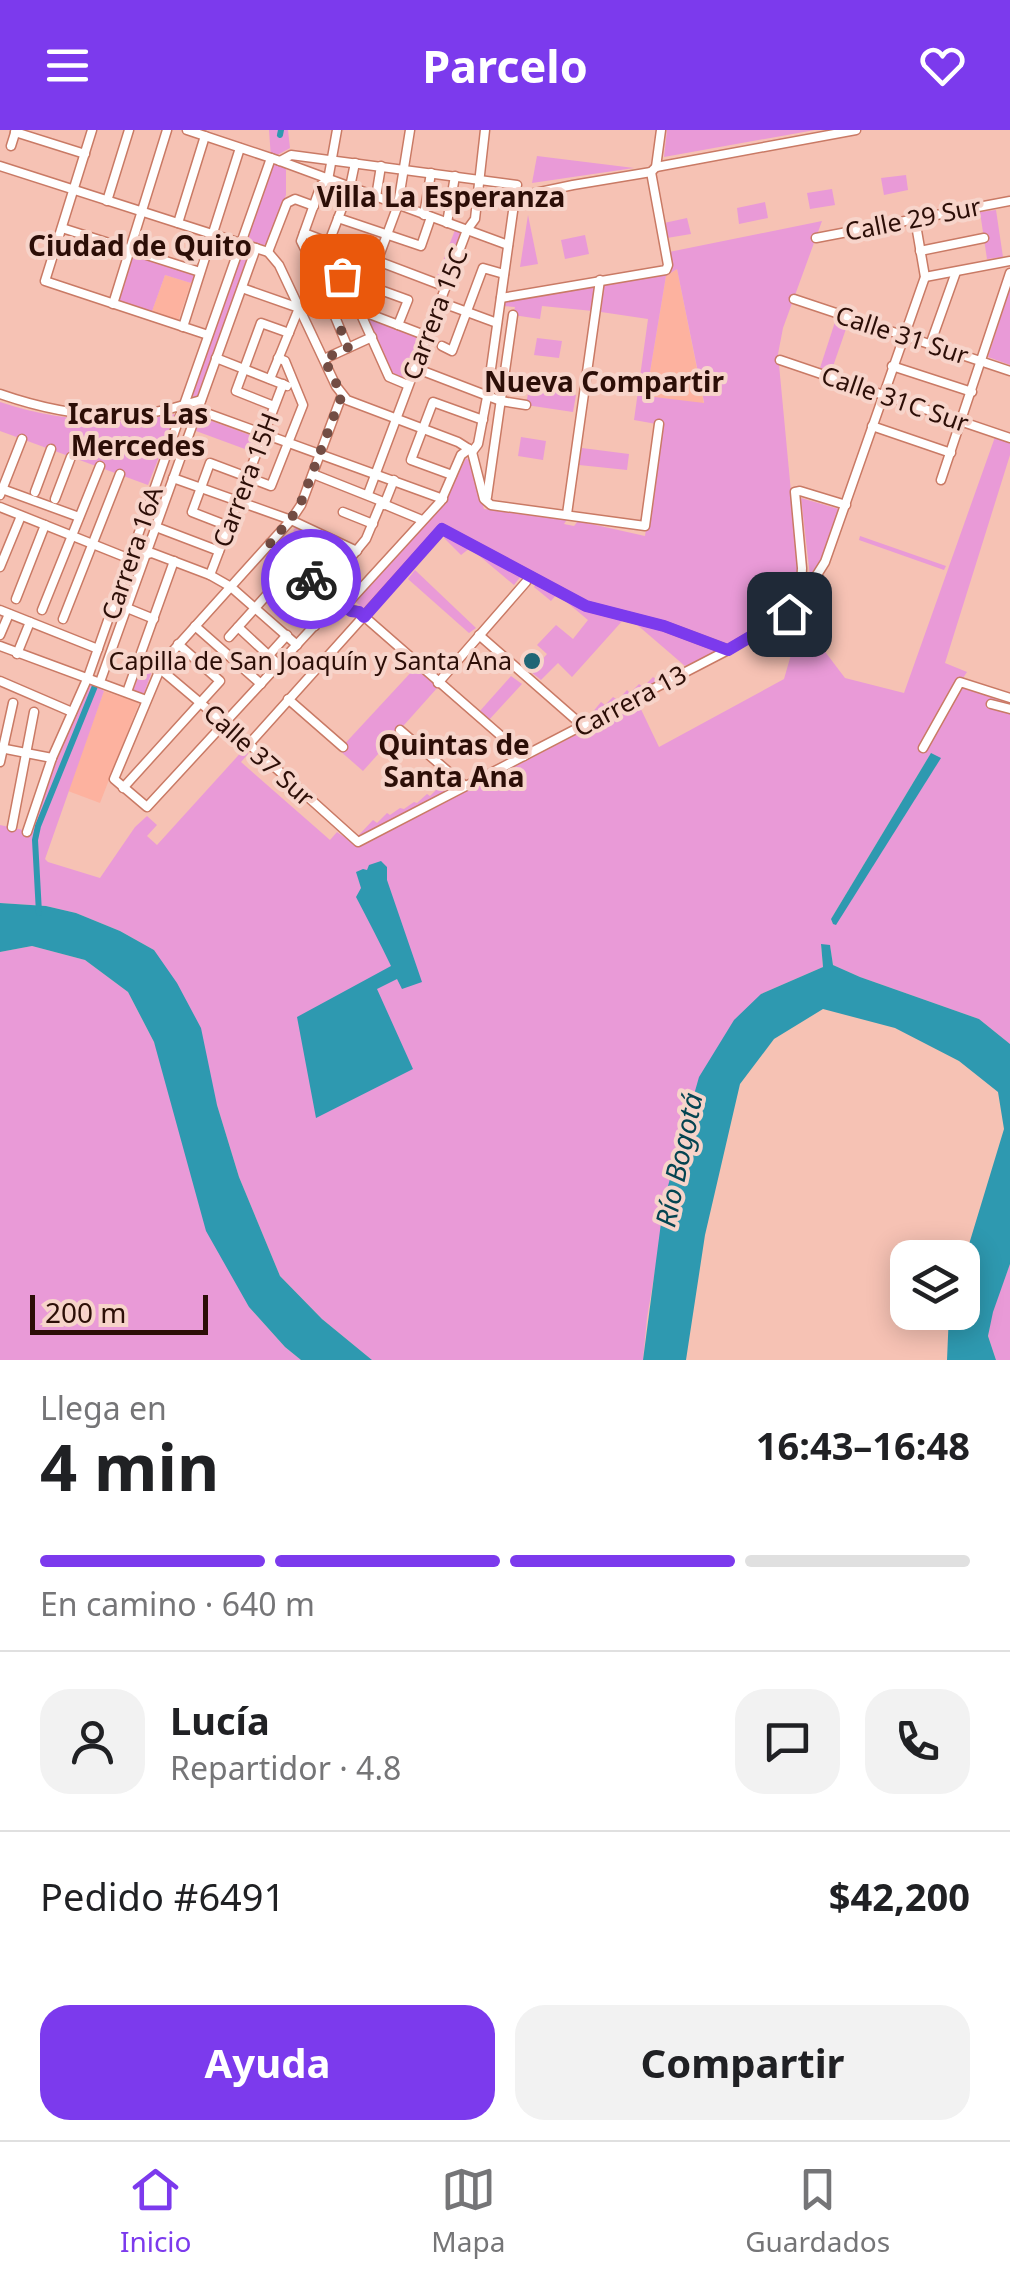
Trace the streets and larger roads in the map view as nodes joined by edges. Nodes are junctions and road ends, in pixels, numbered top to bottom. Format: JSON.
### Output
{"nodes":[{"id":1,"x":92,"y":130,"type":"edge"},
{"id":2,"x":129,"y":130,"type":"edge"},
{"id":3,"x":167,"y":130,"type":"edge"},
{"id":4,"x":187,"y":130,"type":"edge"},
{"id":5,"x":336,"y":130,"type":"edge"},
{"id":6,"x":410,"y":130,"type":"edge"},
{"id":7,"x":485,"y":130,"type":"edge"},
{"id":8,"x":661,"y":130,"type":"edge"},
{"id":9,"x":856,"y":130,"type":"edge"},
{"id":10,"x":16,"y":131,"type":"edge"},
{"id":11,"x":29,"y":133,"type":"edge"},
{"id":12,"x":206,"y":136,"type":"junction"},
{"id":13,"x":11,"y":146,"type":"dead end"},
{"id":14,"x":240,"y":148,"type":"junction"},
{"id":15,"x":85,"y":154,"type":"junction"},
{"id":16,"x":275,"y":160,"type":"junction"},
{"id":17,"x":332,"y":160,"type":"junction"},
{"id":18,"x":355,"y":162,"type":"junction"},
{"id":19,"x":0,"y":166,"type":"edge"},
{"id":20,"x":381,"y":166,"type":"junction"},
{"id":21,"x":405,"y":170,"type":"junction"},
{"id":22,"x":653,"y":170,"type":"junction"},
{"id":23,"x":432,"y":173,"type":"junction"},
{"id":24,"x":455,"y":176,"type":"junction"},
{"id":25,"x":480,"y":178,"type":"junction"},
{"id":26,"x":328,"y":180,"type":"junction"},
{"id":27,"x":345,"y":186,"type":"junction"},
{"id":28,"x":74,"y":190,"type":"junction"},
{"id":29,"x":376,"y":197,"type":"junction"},
{"id":30,"x":514,"y":197,"type":"junction"},
{"id":31,"x":107,"y":200,"type":"junction"},
{"id":32,"x":504,"y":200,"type":"junction"},
{"id":33,"x":1010,"y":201,"type":"edge"},
{"id":34,"x":398,"y":205,"type":"junction"},
{"id":35,"x":477,"y":205,"type":"junction"},
{"id":36,"x":314,"y":206,"type":"junction"},
{"id":37,"x":142,"y":212,"type":"junction"},
{"id":38,"x":428,"y":216,"type":"junction"},
{"id":39,"x":338,"y":218,"type":"junction"},
{"id":40,"x":915,"y":219,"type":"junction"},
{"id":41,"x":178,"y":223,"type":"junction"},
{"id":42,"x":448,"y":223,"type":"junction"},
{"id":43,"x":62,"y":228,"type":"junction"},
{"id":44,"x":467,"y":230,"type":"junction"},
{"id":45,"x":212,"y":234,"type":"junction"},
{"id":46,"x":387,"y":234,"type":"junction"},
{"id":47,"x":303,"y":237,"type":"junction"},
{"id":48,"x":816,"y":238,"type":"dead end"},
{"id":49,"x":984,"y":238,"type":"dead end"},
{"id":50,"x":328,"y":241,"type":"junction"},
{"id":51,"x":241,"y":243,"type":"junction"},
{"id":52,"x":508,"y":245,"type":"junction"},
{"id":53,"x":256,"y":248,"type":"junction"},
{"id":54,"x":130,"y":249,"type":"junction"},
{"id":55,"x":920,"y":251,"type":"junction"},
{"id":56,"x":268,"y":252,"type":"junction"},
{"id":57,"x":378,"y":260,"type":"junction"},
{"id":58,"x":1010,"y":262,"type":"edge"},
{"id":59,"x":200,"y":272,"type":"junction"},
{"id":60,"x":956,"y":272,"type":"junction"},
{"id":61,"x":1010,"y":272,"type":"edge"},
{"id":62,"x":317,"y":273,"type":"junction"},
{"id":63,"x":504,"y":274,"type":"junction"},
{"id":64,"x":924,"y":277,"type":"junction"},
{"id":65,"x":600,"y":280,"type":"junction"},
{"id":66,"x":368,"y":285,"type":"junction"},
{"id":67,"x":446,"y":287,"type":"junction"},
{"id":68,"x":242,"y":288,"type":"junction"},
{"id":69,"x":501,"y":298,"type":"junction"},
{"id":70,"x":794,"y":299,"type":"dead end"},
{"id":71,"x":440,"y":302,"type":"junction"},
{"id":72,"x":113,"y":304,"type":"junction"},
{"id":73,"x":300,"y":310,"type":"junction"},
{"id":74,"x":358,"y":310,"type":"junction"},
{"id":75,"x":466,"y":312,"type":"junction"},
{"id":76,"x":513,"y":315,"type":"dead end"},
{"id":77,"x":497,"y":323,"type":"junction"},
{"id":78,"x":398,"y":325,"type":"junction"},
{"id":79,"x":183,"y":327,"type":"junction"},
{"id":80,"x":289,"y":333,"type":"junction"},
{"id":81,"x":208,"y":335,"type":"junction"},
{"id":82,"x":427,"y":336,"type":"junction"},
{"id":83,"x":903,"y":336,"type":"junction"},
{"id":84,"x":372,"y":337,"type":"junction"},
{"id":85,"x":930,"y":344,"type":"junction"},
{"id":86,"x":442,"y":346,"type":"dead end"},
{"id":87,"x":348,"y":348,"type":"junction"},
{"id":88,"x":216,"y":358,"type":"junction"},
{"id":89,"x":278,"y":358,"type":"junction"},
{"id":90,"x":324,"y":359,"type":"junction"},
{"id":91,"x":780,"y":360,"type":"dead end"},
{"id":92,"x":982,"y":362,"type":"junction"},
{"id":93,"x":892,"y":366,"type":"junction"},
{"id":94,"x":415,"y":368,"type":"junction"},
{"id":95,"x":244,"y":369,"type":"junction"},
{"id":96,"x":1010,"y":371,"type":"edge"},
{"id":97,"x":270,"y":379,"type":"junction"},
{"id":98,"x":283,"y":384,"type":"junction"},
{"id":99,"x":408,"y":385,"type":"junction"},
{"id":100,"x":297,"y":391,"type":"junction"},
{"id":101,"x":972,"y":392,"type":"junction"},
{"id":102,"x":0,"y":394,"type":"edge"},
{"id":103,"x":342,"y":395,"type":"junction"},
{"id":104,"x":882,"y":395,"type":"junction"},
{"id":105,"x":487,"y":397,"type":"junction"},
{"id":106,"x":500,"y":401,"type":"junction"},
{"id":107,"x":184,"y":405,"type":"junction"},
{"id":108,"x":200,"y":405,"type":"junction"},
{"id":109,"x":526,"y":405,"type":"dead end"},
{"id":110,"x":274,"y":406,"type":"junction"},
{"id":111,"x":396,"y":420,"type":"junction"},
{"id":112,"x":483,"y":420,"type":"junction"},
{"id":113,"x":962,"y":422,"type":"junction"},
{"id":114,"x":660,"y":424,"type":"dead end"},
{"id":115,"x":872,"y":426,"type":"junction"},
{"id":116,"x":422,"y":430,"type":"junction"},
{"id":117,"x":264,"y":434,"type":"junction"},
{"id":118,"x":1010,"y":438,"type":"edge"},
{"id":119,"x":22,"y":439,"type":"dead end"},
{"id":120,"x":288,"y":442,"type":"junction"},
{"id":121,"x":51,"y":449,"type":"dead end"},
{"id":122,"x":470,"y":450,"type":"junction"},
{"id":123,"x":950,"y":453,"type":"junction"},
{"id":124,"x":320,"y":454,"type":"junction"},
{"id":125,"x":71,"y":456,"type":"dead end"},
{"id":126,"x":100,"y":466,"type":"dead end"},
{"id":127,"x":376,"y":473,"type":"junction"},
{"id":128,"x":120,"y":474,"type":"dead end"},
{"id":129,"x":314,"y":474,"type":"junction"},
{"id":130,"x":452,"y":475,"type":"junction"},
{"id":131,"x":247,"y":477,"type":"junction"},
{"id":132,"x":173,"y":478,"type":"junction"},
{"id":133,"x":394,"y":480,"type":"junction"},
{"id":134,"x":941,"y":480,"type":"dead end"},
{"id":135,"x":201,"y":488,"type":"junction"},
{"id":136,"x":1,"y":492,"type":"edge"},
{"id":137,"x":36,"y":492,"type":"dead end"},
{"id":138,"x":368,"y":494,"type":"junction"},
{"id":139,"x":55,"y":499,"type":"dead end"},
{"id":140,"x":443,"y":499,"type":"junction"},
{"id":141,"x":238,"y":502,"type":"junction"},
{"id":142,"x":486,"y":502,"type":"junction"},
{"id":143,"x":382,"y":504,"type":"junction"},
{"id":144,"x":846,"y":505,"type":"junction"},
{"id":145,"x":0,"y":507,"type":"edge"},
{"id":146,"x":343,"y":512,"type":"dead end"},
{"id":147,"x":567,"y":514,"type":"junction"},
{"id":148,"x":21,"y":516,"type":"junction"},
{"id":149,"x":79,"y":517,"type":"junction"},
{"id":150,"x":290,"y":520,"type":"junction"},
{"id":151,"x":422,"y":520,"type":"junction"},
{"id":152,"x":373,"y":524,"type":"junction"},
{"id":153,"x":45,"y":525,"type":"junction"},
{"id":154,"x":156,"y":526,"type":"junction"},
{"id":155,"x":228,"y":526,"type":"junction"},
{"id":156,"x":72,"y":536,"type":"junction"},
{"id":157,"x":270,"y":543,"type":"junction"},
{"id":158,"x":93,"y":544,"type":"junction"},
{"id":159,"x":219,"y":551,"type":"junction"},
{"id":160,"x":357,"y":551,"type":"junction"},
{"id":161,"x":146,"y":555,"type":"junction"},
{"id":162,"x":130,"y":559,"type":"junction"},
{"id":163,"x":174,"y":562,"type":"junction"},
{"id":164,"x":0,"y":567,"type":"edge"},
{"id":165,"x":210,"y":575,"type":"junction"},
{"id":166,"x":802,"y":578,"type":"junction"},
{"id":167,"x":813,"y":581,"type":"junction"},
{"id":168,"x":526,"y":582,"type":"dead end"},
{"id":169,"x":231,"y":587,"type":"junction"},
{"id":170,"x":324,"y":590,"type":"junction"},
{"id":171,"x":804,"y":597,"type":"junction"},
{"id":172,"x":16,"y":599,"type":"dead end"},
{"id":173,"x":342,"y":603,"type":"junction"},
{"id":174,"x":256,"y":607,"type":"junction"},
{"id":175,"x":127,"y":608,"type":"junction"},
{"id":176,"x":42,"y":610,"type":"dead end"},
{"id":177,"x":4,"y":612,"type":"edge"},
{"id":178,"x":364,"y":617,"type":"junction"},
{"id":179,"x":154,"y":619,"type":"junction"},
{"id":180,"x":63,"y":620,"type":"dead end"},
{"id":181,"x":30,"y":622,"type":"junction"},
{"id":182,"x":195,"y":626,"type":"junction"},
{"id":183,"x":315,"y":626,"type":"junction"},
{"id":184,"x":238,"y":627,"type":"junction"},
{"id":185,"x":0,"y":635,"type":"edge"},
{"id":186,"x":287,"y":635,"type":"junction"},
{"id":187,"x":479,"y":635,"type":"junction"},
{"id":188,"x":229,"y":637,"type":"dead end"},
{"id":189,"x":178,"y":644,"type":"junction"},
{"id":190,"x":297,"y":645,"type":"junction"},
{"id":191,"x":0,"y":646,"type":"edge"},
{"id":192,"x":98,"y":649,"type":"junction"},
{"id":193,"x":728,"y":650,"type":"junction"},
{"id":194,"x":17,"y":654,"type":"junction"},
{"id":195,"x":269,"y":655,"type":"junction"},
{"id":196,"x":279,"y":665,"type":"junction"},
{"id":197,"x":159,"y":668,"type":"junction"},
{"id":198,"x":88,"y":678,"type":"junction"},
{"id":199,"x":0,"y":681,"type":"edge"},
{"id":200,"x":100,"y":682,"type":"junction"},
{"id":201,"x":438,"y":683,"type":"junction"},
{"id":202,"x":261,"y":684,"type":"junction"},
{"id":203,"x":127,"y":692,"type":"junction"},
{"id":204,"x":1010,"y":698,"type":"edge"},
{"id":205,"x":288,"y":699,"type":"junction"},
{"id":206,"x":146,"y":700,"type":"junction"},
{"id":207,"x":202,"y":702,"type":"junction"},
{"id":208,"x":12,"y":703,"type":"dead end"},
{"id":209,"x":991,"y":704,"type":"dead end"},
{"id":210,"x":1010,"y":709,"type":"edge"},
{"id":211,"x":34,"y":712,"type":"dead end"},
{"id":212,"x":72,"y":712,"type":"junction"},
{"id":213,"x":225,"y":723,"type":"junction"},
{"id":214,"x":583,"y":726,"type":"junction"},
{"id":215,"x":400,"y":730,"type":"dead end"},
{"id":216,"x":249,"y":744,"type":"junction"},
{"id":217,"x":343,"y":747,"type":"dead end"},
{"id":218,"x":1,"y":748,"type":"edge"},
{"id":219,"x":923,"y":748,"type":"dead end"},
{"id":220,"x":26,"y":752,"type":"junction"},
{"id":221,"x":524,"y":756,"type":"junction"},
{"id":222,"x":52,"y":758,"type":"junction"},
{"id":223,"x":0,"y":762,"type":"edge"},
{"id":224,"x":465,"y":786,"type":"junction"},
{"id":225,"x":123,"y":788,"type":"junction"},
{"id":226,"x":12,"y":827,"type":"dead end"},
{"id":227,"x":27,"y":832,"type":"dead end"},
{"id":228,"x":358,"y":842,"type":"joint"}],
"edges":[{"from":1,"to":15,"type":"street"},
{"from":2,"to":31,"type":"street"},
{"from":3,"to":37,"type":"street"},
{"from":4,"to":12,"type":"street"},
{"from":5,"to":17,"type":"street"},
{"from":6,"to":21,"type":"street"},
{"from":7,"to":25,"type":"street","name":"Carrera 15C"},
{"from":8,"to":22,"type":"street"},
{"from":9,"to":22,"type":"street"},
{"from":10,"to":11,"type":"street"},
{"from":10,"to":13,"type":"street"},
{"from":11,"to":15,"type":"street"},
{"from":12,"to":14,"type":"street"},
{"from":12,"to":41,"type":"street"},
{"from":14,"to":16,"type":"street"},
{"from":14,"to":45,"type":"street"},
{"from":15,"to":28,"type":"street"},
{"from":16,"to":17,"type":"street"},
{"from":16,"to":26,"type":"street"},
{"from":16,"to":51,"type":"street","name":"Carrera 16A"},
{"from":17,"to":18,"type":"street"},
{"from":17,"to":26,"type":"street"},
{"from":18,"to":20,"type":"street"},
{"from":18,"to":27,"type":"street"},
{"from":19,"to":28,"type":"street"},
{"from":20,"to":21,"type":"street"},
{"from":20,"to":29,"type":"street"},
{"from":21,"to":23,"type":"street"},
{"from":21,"to":34,"type":"street"},
{"from":22,"to":30,"type":"street"},
{"from":22,"to":65,"type":"street"},
{"from":23,"to":24,"type":"street"},
{"from":23,"to":38,"type":"street"},
{"from":24,"to":25,"type":"street"},
{"from":24,"to":42,"type":"street"},
{"from":25,"to":32,"type":"street"},
{"from":25,"to":35,"type":"street","name":"Carrera 15C"},
{"from":26,"to":27,"type":"street"},
{"from":26,"to":36,"type":"street"},
{"from":27,"to":29,"type":"street"},
{"from":27,"to":39,"type":"street"},
{"from":28,"to":31,"type":"street"},
{"from":28,"to":43,"type":"street"},
{"from":29,"to":34,"type":"street"},
{"from":30,"to":32,"type":"street"},
{"from":30,"to":52,"type":"street"},
{"from":31,"to":37,"type":"street"},
{"from":32,"to":35,"type":"street"},
{"from":33,"to":40,"type":"street","name":"Calle 29 Sur"},
{"from":34,"to":38,"type":"street"},
{"from":34,"to":46,"type":"street"},
{"from":35,"to":44,"type":"street","name":"Carrera 15C"},
{"from":36,"to":47,"type":"street"},
{"from":36,"to":56,"type":"street"},
{"from":37,"to":41,"type":"street"},
{"from":37,"to":54,"type":"street"},
{"from":38,"to":42,"type":"street"},
{"from":38,"to":46,"type":"street"},
{"from":39,"to":46,"type":"street"},
{"from":39,"to":50,"type":"street"},
{"from":40,"to":48,"type":"street","name":"Calle 29 Sur"},
{"from":40,"to":55,"type":"street","name":"Carrera 13"},
{"from":41,"to":45,"type":"street"},
{"from":42,"to":44,"type":"street"},
{"from":43,"to":54,"type":"street"},
{"from":43,"to":72,"type":"street"},
{"from":44,"to":52,"type":"street"},
{"from":44,"to":67,"type":"street","name":"Carrera 15C"},
{"from":45,"to":51,"type":"street"},
{"from":45,"to":59,"type":"street"},
{"from":46,"to":57,"type":"street"},
{"from":47,"to":50,"type":"street"},
{"from":47,"to":62,"type":"street"},
{"from":49,"to":55,"type":"street"},
{"from":50,"to":57,"type":"street"},
{"from":50,"to":62,"type":"street"},
{"from":51,"to":53,"type":"street"},
{"from":51,"to":81,"type":"street","name":"Carrera 16A"},
{"from":52,"to":63,"type":"street"},
{"from":53,"to":56,"type":"street"},
{"from":53,"to":68,"type":"street"},
{"from":54,"to":59,"type":"street"},
{"from":54,"to":72,"type":"street"},
{"from":55,"to":64,"type":"street","name":"Carrera 13"},
{"from":56,"to":73,"type":"street"},
{"from":57,"to":66,"type":"street"},
{"from":57,"to":67,"type":"street"},
{"from":58,"to":60,"type":"street"},
{"from":59,"to":79,"type":"street"},
{"from":60,"to":64,"type":"street"},
{"from":60,"to":85,"type":"street"},
{"from":61,"to":92,"type":"street"},
{"from":62,"to":73,"type":"street"},
{"from":63,"to":69,"type":"street"},
{"from":63,"to":75,"type":"street"},
{"from":64,"to":83,"type":"street","name":"Carrera 13"},
{"from":65,"to":69,"type":"street"},
{"from":65,"to":147,"type":"street"},
{"from":66,"to":74,"type":"street"},
{"from":66,"to":78,"type":"street"},
{"from":66,"to":87,"type":"street"},
{"from":67,"to":71,"type":"street","name":"Carrera 15C"},
{"from":68,"to":73,"type":"street"},
{"from":68,"to":88,"type":"street"},
{"from":69,"to":77,"type":"street"},
{"from":70,"to":83,"type":"street","name":"Calle 31 Sur"},
{"from":71,"to":75,"type":"street"},
{"from":71,"to":82,"type":"street","name":"Carrera 15C"},
{"from":72,"to":79,"type":"street"},
{"from":73,"to":80,"type":"street"},
{"from":73,"to":90,"type":"street"},
{"from":74,"to":78,"type":"street"},
{"from":74,"to":84,"type":"street"},
{"from":75,"to":77,"type":"street"},
{"from":75,"to":86,"type":"street"},
{"from":76,"to":106,"type":"street"},
{"from":77,"to":105,"type":"street"},
{"from":78,"to":82,"type":"street"},
{"from":79,"to":81,"type":"street"},
{"from":80,"to":89,"type":"street"},
{"from":80,"to":95,"type":"street"},
{"from":81,"to":107,"type":"street","name":"Carrera 16A"},
{"from":82,"to":94,"type":"street","name":"Carrera 15C"},
{"from":83,"to":85,"type":"street","name":"Calle 31 Sur"},
{"from":83,"to":93,"type":"street","name":"Carrera 13"},
{"from":84,"to":87,"type":"street"},
{"from":84,"to":99,"type":"street"},
{"from":85,"to":92,"type":"street","name":"Calle 31 Sur"},
{"from":87,"to":90,"type":"street"},
{"from":88,"to":95,"type":"street"},
{"from":88,"to":108,"type":"street"},
{"from":89,"to":97,"type":"street"},
{"from":89,"to":100,"type":"street"},
{"from":90,"to":103,"type":"street"},
{"from":91,"to":104,"type":"street","name":"Calle 31C Sur"},
{"from":92,"to":96,"type":"street","name":"Calle 31 Sur"},
{"from":92,"to":101,"type":"street"},
{"from":93,"to":101,"type":"street"},
{"from":93,"to":104,"type":"street","name":"Carrera 13"},
{"from":94,"to":99,"type":"street","name":"Carrera 15C"},
{"from":94,"to":105,"type":"street"},
{"from":95,"to":97,"type":"street"},
{"from":95,"to":110,"type":"street"},
{"from":97,"to":98,"type":"street"},
{"from":98,"to":100,"type":"street"},
{"from":98,"to":110,"type":"street","name":"Carrera 15H"},
{"from":99,"to":111,"type":"street","name":"Carrera 15C"},
{"from":100,"to":120,"type":"street"},
{"from":101,"to":113,"type":"street"},
{"from":102,"to":107,"type":"street"},
{"from":103,"to":111,"type":"street"},
{"from":103,"to":124,"type":"street"},
{"from":104,"to":113,"type":"street","name":"Calle 31C Sur"},
{"from":104,"to":115,"type":"street","name":"Carrera 13"},
{"from":105,"to":106,"type":"street"},
{"from":105,"to":112,"type":"street"},
{"from":106,"to":109,"type":"street"},
{"from":106,"to":142,"type":"street"},
{"from":107,"to":108,"type":"street"},
{"from":107,"to":162,"type":"street","name":"Carrera 16A"},
{"from":108,"to":117,"type":"street"},
{"from":108,"to":132,"type":"street"},
{"from":110,"to":117,"type":"street","name":"Carrera 15H"},
{"from":111,"to":116,"type":"street"},
{"from":111,"to":127,"type":"street","name":"Carrera 15C"},
{"from":112,"to":116,"type":"street"},
{"from":112,"to":122,"type":"street"},
{"from":113,"to":118,"type":"street","name":"Calle 31C Sur"},
{"from":113,"to":123,"type":"street"},
{"from":114,"to":147,"type":"street"},
{"from":115,"to":123,"type":"street"},
{"from":115,"to":144,"type":"street","name":"Carrera 13"},
{"from":116,"to":122,"type":"street"},
{"from":116,"to":130,"type":"street"},
{"from":117,"to":120,"type":"street"},
{"from":117,"to":131,"type":"street","name":"Carrera 15H"},
{"from":119,"to":136,"type":"street"},
{"from":120,"to":124,"type":"street"},
{"from":120,"to":131,"type":"street"},
{"from":121,"to":137,"type":"street"},
{"from":122,"to":130,"type":"street"},
{"from":122,"to":142,"type":"street"},
{"from":123,"to":134,"type":"street"},
{"from":124,"to":127,"type":"street"},
{"from":124,"to":129,"type":"street"},
{"from":125,"to":139,"type":"street"},
{"from":126,"to":149,"type":"street"},
{"from":127,"to":133,"type":"street"},
{"from":127,"to":138,"type":"street","name":"Carrera 15C"},
{"from":128,"to":158,"type":"street"},
{"from":129,"to":138,"type":"street"},
{"from":129,"to":150,"type":"street"},
{"from":130,"to":140,"type":"street"},
{"from":131,"to":135,"type":"street"},
{"from":131,"to":141,"type":"street","name":"Carrera 15H"},
{"from":132,"to":135,"type":"street"},
{"from":132,"to":154,"type":"street"},
{"from":133,"to":140,"type":"street"},
{"from":133,"to":143,"type":"street"},
{"from":135,"to":141,"type":"street"},
{"from":135,"to":155,"type":"street"},
{"from":136,"to":149,"type":"street"},
{"from":138,"to":143,"type":"street"},
{"from":140,"to":151,"type":"street"},
{"from":141,"to":150,"type":"street"},
{"from":141,"to":155,"type":"street","name":"Carrera 15H"},
{"from":142,"to":147,"type":"street"},
{"from":143,"to":151,"type":"street"},
{"from":143,"to":152,"type":"street"},
{"from":144,"to":166,"type":"street"},
{"from":144,"to":167,"type":"street","name":"Carrera 13"},
{"from":145,"to":148,"type":"street"},
{"from":146,"to":152,"type":"street"},
{"from":148,"to":153,"type":"street"},
{"from":148,"to":164,"type":"street"},
{"from":149,"to":156,"type":"street"},
{"from":150,"to":157,"type":"street"},
{"from":150,"to":160,"type":"street"},
{"from":151,"to":173,"type":"street"},
{"from":152,"to":160,"type":"street"},
{"from":153,"to":156,"type":"street"},
{"from":153,"to":172,"type":"street"},
{"from":154,"to":159,"type":"street"},
{"from":154,"to":161,"type":"street"},
{"from":155,"to":159,"type":"street","name":"Carrera 15H"},
{"from":156,"to":158,"type":"street"},
{"from":156,"to":176,"type":"street"},
{"from":157,"to":169,"type":"street"},
{"from":157,"to":170,"type":"street"},
{"from":158,"to":162,"type":"street"},
{"from":158,"to":180,"type":"street"},
{"from":159,"to":165,"type":"street","name":"Carrera 15H"},
{"from":160,"to":170,"type":"street"},
{"from":161,"to":162,"type":"street"},
{"from":161,"to":163,"type":"street"},
{"from":161,"to":175,"type":"street"},
{"from":162,"to":192,"type":"street","name":"Carrera 16A"},
{"from":163,"to":165,"type":"street"},
{"from":163,"to":179,"type":"street"},
{"from":165,"to":169,"type":"street"},
{"from":166,"to":167,"type":"street"},
{"from":166,"to":171,"type":"street"},
{"from":167,"to":171,"type":"street","name":"Carrera 13"},
{"from":168,"to":187,"type":"street"},
{"from":169,"to":174,"type":"street"},
{"from":169,"to":182,"type":"street"},
{"from":170,"to":173,"type":"street"},
{"from":171,"to":193,"type":"street","name":"Carrera 13"},
{"from":173,"to":178,"type":"street"},
{"from":173,"to":183,"type":"street"},
{"from":174,"to":183,"type":"street"},
{"from":174,"to":184,"type":"street"},
{"from":174,"to":186,"type":"street"},
{"from":175,"to":179,"type":"street"},
{"from":175,"to":200,"type":"street"},
{"from":177,"to":181,"type":"street"},
{"from":177,"to":185,"type":"street"},
{"from":178,"to":193,"type":"street"},
{"from":178,"to":201,"type":"street"},
{"from":178,"to":205,"type":"street"},
{"from":179,"to":203,"type":"street"},
{"from":181,"to":192,"type":"street"},
{"from":181,"to":194,"type":"street"},
{"from":182,"to":189,"type":"street"},
{"from":182,"to":202,"type":"street"},
{"from":183,"to":190,"type":"street"},
{"from":184,"to":188,"type":"street"},
{"from":184,"to":195,"type":"street"},
{"from":186,"to":190,"type":"street"},
{"from":186,"to":195,"type":"street"},
{"from":187,"to":201,"type":"street"},
{"from":187,"to":214,"type":"street"},
{"from":189,"to":197,"type":"street"},
{"from":189,"to":207,"type":"street"},
{"from":190,"to":196,"type":"street"},
{"from":191,"to":194,"type":"street"},
{"from":192,"to":198,"type":"street","name":"Carrera 16A"},
{"from":193,"to":214,"type":"street","name":"Carrera 13"},
{"from":194,"to":198,"type":"street"},
{"from":195,"to":196,"type":"street"},
{"from":196,"to":202,"type":"street"},
{"from":197,"to":206,"type":"street"},
{"from":197,"to":207,"type":"street","name":"Calle 37 Sur"},
{"from":198,"to":200,"type":"street"},
{"from":198,"to":212,"type":"street","name":"Carrera 16A"},
{"from":199,"to":212,"type":"street"},
{"from":200,"to":203,"type":"street"},
{"from":201,"to":221,"type":"street"},
{"from":202,"to":213,"type":"street"},
{"from":203,"to":206,"type":"street"},
{"from":204,"to":219,"type":"street"},
{"from":205,"to":216,"type":"street"},
{"from":205,"to":217,"type":"street"},
{"from":206,"to":225,"type":"street"},
{"from":207,"to":213,"type":"street","name":"Calle 37 Sur"},
{"from":207,"to":225,"type":"street"},
{"from":208,"to":218,"type":"street"},
{"from":209,"to":210,"type":"street"},
{"from":211,"to":220,"type":"street"},
{"from":212,"to":222,"type":"street","name":"Carrera 16A"},
{"from":213,"to":216,"type":"street","name":"Calle 37 Sur"},
{"from":213,"to":225,"type":"street"},
{"from":214,"to":221,"type":"street","name":"Carrera 13"},
{"from":215,"to":224,"type":"street"},
{"from":216,"to":228,"type":"street","name":"Calle 37 Sur"},
{"from":218,"to":220,"type":"street"},
{"from":218,"to":223,"type":"street"},
{"from":220,"to":222,"type":"street"},
{"from":220,"to":226,"type":"street"},
{"from":221,"to":224,"type":"street","name":"Carrera 13"},
{"from":222,"to":227,"type":"street","name":"Carrera 16A"},
{"from":224,"to":228,"type":"street","name":"Carrera 13"}]}
